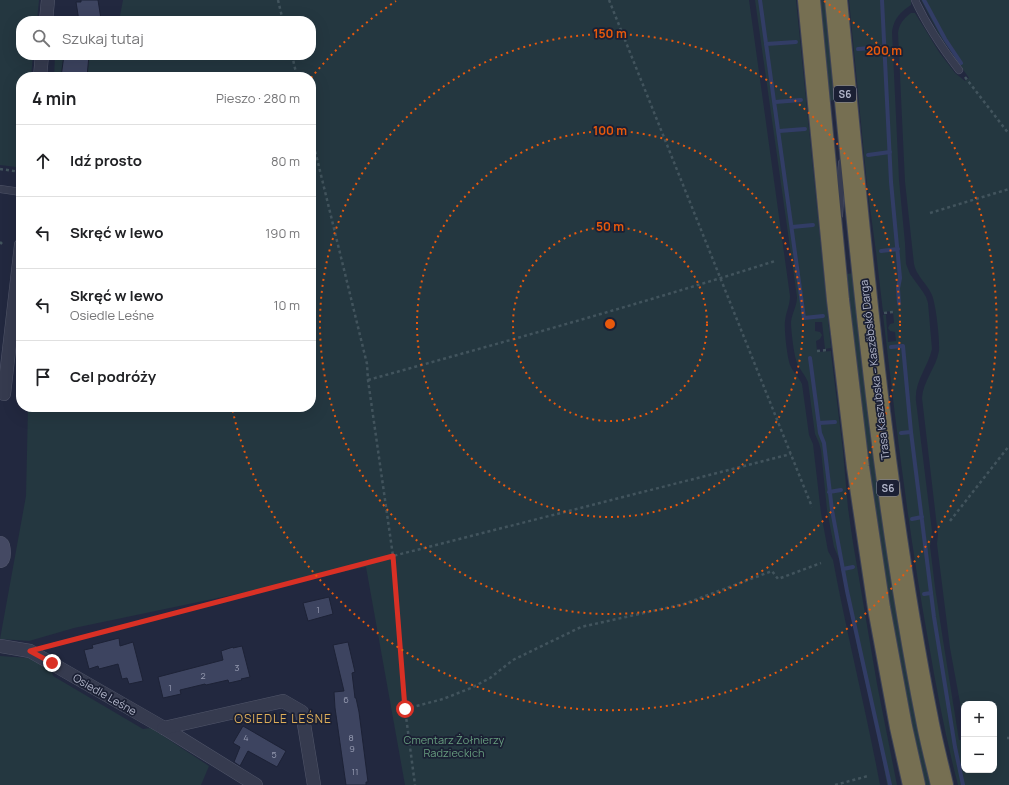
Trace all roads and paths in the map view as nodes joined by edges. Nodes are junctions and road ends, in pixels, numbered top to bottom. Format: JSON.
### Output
{"nodes":[{"id":1,"x":48,"y":0,"type":"edge"},
{"id":2,"x":278,"y":0,"type":"edge"},
{"id":3,"x":609,"y":0,"type":"edge"},
{"id":4,"x":809,"y":0,"type":"edge"},
{"id":5,"x":836,"y":0,"type":"edge"},
{"id":6,"x":915,"y":0,"type":"edge"},
{"id":7,"x":46,"y":16,"type":"edge"},
{"id":8,"x":282,"y":16,"type":"edge"},
{"id":9,"x":42,"y":60,"type":"edge"},
{"id":10,"x":293,"y":60,"type":"edge"},
{"id":11,"x":959,"y":70,"type":"joint"},
{"id":12,"x":40,"y":72,"type":"edge"},
{"id":13,"x":296,"y":72,"type":"edge"},
{"id":14,"x":846,"y":101,"type":"junction"},
{"id":15,"x":819,"y":104,"type":"junction"},
{"id":16,"x":1009,"y":134,"type":"edge"},
{"id":17,"x":843,"y":149,"type":"dead end"},
{"id":18,"x":831,"y":150,"type":"dead end"},
{"id":19,"x":316,"y":155,"type":"edge"},
{"id":20,"x":843,"y":157,"type":"dead end"},
{"id":21,"x":835,"y":165,"type":"dead end"},
{"id":22,"x":0,"y":169,"type":"edge"},
{"id":23,"x":16,"y":171,"type":"edge"},
{"id":24,"x":841,"y":188,"type":"junction"},
{"id":25,"x":0,"y":189,"type":"edge"},
{"id":26,"x":1009,"y":189,"type":"edge"},
{"id":27,"x":16,"y":191,"type":"edge"},
{"id":28,"x":847,"y":211,"type":"dead end"},
{"id":29,"x":930,"y":213,"type":"dead end"},
{"id":30,"x":839,"y":220,"type":"dead end"},
{"id":31,"x":851,"y":227,"type":"dead end"},
{"id":32,"x":839,"y":228,"type":"dead end"},
{"id":33,"x":775,"y":261,"type":"dead end"},
{"id":34,"x":863,"y":272,"type":"junction"},
{"id":35,"x":836,"y":275,"type":"junction"},
{"id":36,"x":720,"y":278,"type":"junction"},
{"id":37,"x":16,"y":289,"type":"edge"},
{"id":38,"x":893,"y":312,"type":"dead end"},
{"id":39,"x":883,"y":313,"type":"dead end"},
{"id":40,"x":831,"y":350,"type":"dead end"},
{"id":41,"x":818,"y":351,"type":"dead end"},
{"id":42,"x":368,"y":380,"type":"junction"},
{"id":43,"x":4,"y":394,"type":"dead end"},
{"id":44,"x":1009,"y":446,"type":"edge"},
{"id":45,"x":791,"y":454,"type":"junction"},
{"id":46,"x":812,"y":507,"type":"dead end"},
{"id":47,"x":950,"y":521,"type":"dead end"},
{"id":48,"x":0,"y":546,"type":"edge"},
{"id":49,"x":393,"y":556,"type":"junction"},
{"id":50,"x":0,"y":558,"type":"edge"},
{"id":51,"x":821,"y":563,"type":"dead end"},
{"id":52,"x":0,"y":646,"type":"edge"},
{"id":53,"x":30,"y":651,"type":"junction"},
{"id":54,"x":405,"y":709,"type":"junction"},
{"id":55,"x":164,"y":728,"type":"junction"},
{"id":56,"x":868,"y":776,"type":"dead end"},
{"id":57,"x":256,"y":785,"type":"edge"},
{"id":58,"x":314,"y":785,"type":"edge"},
{"id":59,"x":415,"y":785,"type":"edge"},
{"id":60,"x":835,"y":785,"type":"edge"},
{"id":61,"x":914,"y":785,"type":"edge"},
{"id":62,"x":942,"y":785,"type":"edge"}],
"edges":[{"from":1,"to":7,"type":"street"},
{"from":2,"to":8,"type":"path"},
{"from":3,"to":36,"type":"path"},
{"from":4,"to":15,"type":"highway","number":"S6"},
{"from":5,"to":14,"type":"highway","name":"Trasa Kaszubska – Kaszëbskô Darga","number":"S6"},
{"from":6,"to":11,"type":"lane"},
{"from":9,"to":12,"type":"street"},
{"from":10,"to":13,"type":"path"},
{"from":11,"to":16,"type":"path"},
{"from":14,"to":17,"type":"lane"},
{"from":14,"to":34,"type":"highway","name":"Trasa Kaszubska – Kaszëbskô Darga","number":"S6"},
{"from":15,"to":18,"type":"lane"},
{"from":15,"to":35,"type":"highway","number":"S6"},
{"from":19,"to":42,"type":"path"},
{"from":20,"to":24,"type":"lane"},
{"from":21,"to":24,"type":"lane"},
{"from":22,"to":23,"type":"path"},
{"from":24,"to":28,"type":"lane"},
{"from":24,"to":30,"type":"lane"},
{"from":25,"to":27,"type":"lane"},
{"from":26,"to":29,"type":"path"},
{"from":31,"to":34,"type":"lane"},
{"from":32,"to":35,"type":"lane"},
{"from":33,"to":36,"type":"path"},
{"from":34,"to":62,"type":"highway","name":"Trasa Kaszubska – Kaszëbskô Darga","number":"S6"},
{"from":35,"to":61,"type":"highway","number":"S6"},
{"from":36,"to":42,"type":"path"},
{"from":36,"to":45,"type":"path"},
{"from":37,"to":43,"type":"street"},
{"from":38,"to":39,"type":"path"},
{"from":40,"to":41,"type":"path"},
{"from":42,"to":49,"type":"path"},
{"from":44,"to":47,"type":"path"},
{"from":45,"to":46,"type":"path"},
{"from":45,"to":49,"type":"path"},
{"from":48,"to":50,"type":"street"},
{"from":49,"to":53,"type":"path"},
{"from":49,"to":54,"type":"path"},
{"from":51,"to":54,"type":"path"},
{"from":52,"to":53,"type":"street","name":"Osiedle Leśne"},
{"from":53,"to":55,"type":"street","name":"Osiedle Leśne"},
{"from":54,"to":59,"type":"path"},
{"from":55,"to":57,"type":"street","name":"Osiedle Leśne"},
{"from":55,"to":58,"type":"street"},
{"from":56,"to":60,"type":"path"}]}
